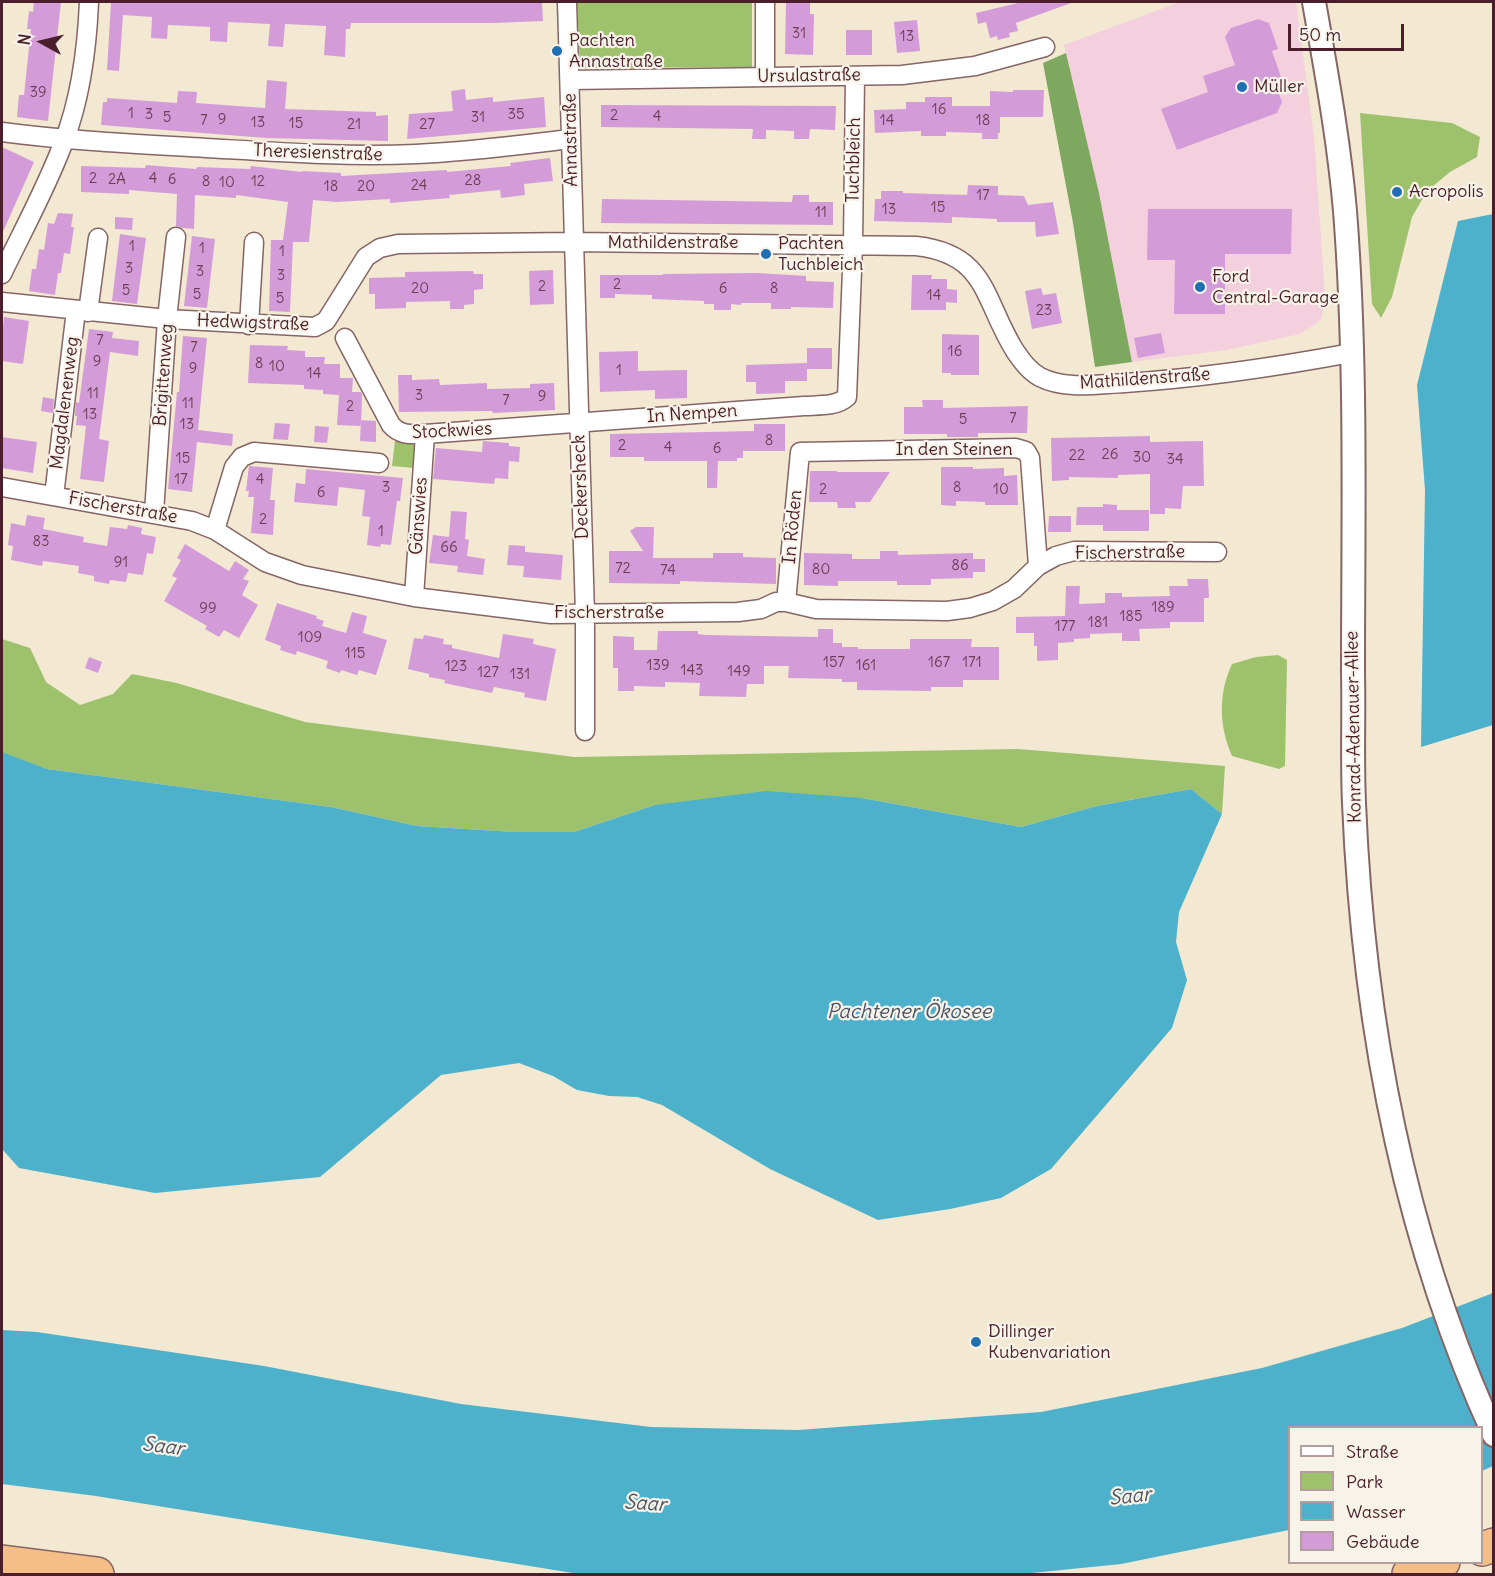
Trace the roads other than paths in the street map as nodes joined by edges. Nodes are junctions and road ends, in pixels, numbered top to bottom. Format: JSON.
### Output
{"nodes":[{"id":1,"x":88,"y":2,"type":"edge"},
{"id":2,"x":567,"y":2,"type":"edge"},
{"id":3,"x":765,"y":2,"type":"edge"},
{"id":4,"x":1314,"y":2,"type":"edge"},
{"id":5,"x":1045,"y":47,"type":"dead end"},
{"id":6,"x":855,"y":76,"type":"junction"},
{"id":7,"x":765,"y":77,"type":"junction"},
{"id":8,"x":570,"y":80,"type":"junction"},
{"id":9,"x":2,"y":132,"type":"edge"},
{"id":10,"x":65,"y":140,"type":"junction"},
{"id":11,"x":571,"y":140,"type":"junction"},
{"id":12,"x":176,"y":237,"type":"dead end"},
{"id":13,"x":98,"y":238,"type":"dead end"},
{"id":14,"x":254,"y":242,"type":"dead end"},
{"id":15,"x":573,"y":242,"type":"junction"},
{"id":16,"x":853,"y":245,"type":"junction"},
{"id":17,"x":2,"y":274,"type":"edge"},
{"id":18,"x":2,"y":302,"type":"edge"},
{"id":19,"x":82,"y":311,"type":"junction"},
{"id":20,"x":167,"y":319,"type":"junction"},
{"id":21,"x":249,"y":325,"type":"junction"},
{"id":22,"x":345,"y":338,"type":"dead end"},
{"id":23,"x":1351,"y":353,"type":"junction"},
{"id":24,"x":804,"y":406,"type":"joint"},
{"id":25,"x":579,"y":422,"type":"junction"},
{"id":26,"x":425,"y":434,"type":"junction"},
{"id":27,"x":800,"y":452,"type":"joint"},
{"id":28,"x":379,"y":463,"type":"dead end"},
{"id":29,"x":2,"y":487,"type":"edge"},
{"id":30,"x":54,"y":496,"type":"junction"},
{"id":31,"x":154,"y":513,"type":"junction"},
{"id":32,"x":214,"y":530,"type":"junction"},
{"id":33,"x":1217,"y":552,"type":"dead end"},
{"id":34,"x":1038,"y":566,"type":"junction"},
{"id":35,"x":414,"y":597,"type":"junction"},
{"id":36,"x":786,"y":602,"type":"junction"},
{"id":37,"x":585,"y":614,"type":"junction"},
{"id":38,"x":585,"y":731,"type":"dead end"},
{"id":39,"x":1494,"y":1435,"type":"edge"},
{"id":40,"x":2,"y":1562,"type":"edge"},
{"id":41,"x":1440,"y":1564,"type":"edge"},
{"id":42,"x":97,"y":1575,"type":"edge"},
{"id":43,"x":1409,"y":1575,"type":"edge"}],
"edges":[{"from":1,"to":10,"type":"street"},
{"from":2,"to":8,"type":"street","name":"Annastraße"},
{"from":3,"to":7,"type":"street"},
{"from":4,"to":23,"type":"street","name":"Konrad-Adenauer-Allee"},
{"from":5,"to":6,"type":"street","name":"Ursulastraße"},
{"from":6,"to":7,"type":"street","name":"Ursulastraße"},
{"from":6,"to":16,"type":"street","name":"Tuchbleich"},
{"from":7,"to":8,"type":"street","name":"Ursulastraße"},
{"from":8,"to":11,"type":"street","name":"Annastraße"},
{"from":9,"to":10,"type":"street","name":"Theresienstraße"},
{"from":10,"to":11,"type":"street","name":"Theresienstraße"},
{"from":10,"to":17,"type":"street"},
{"from":11,"to":15,"type":"street","name":"Annastraße"},
{"from":12,"to":20,"type":"street","name":"Brigittenweg"},
{"from":13,"to":19,"type":"street","name":"Magdalenenweg"},
{"from":14,"to":21,"type":"street"},
{"from":15,"to":16,"type":"street","name":"Mathildenstraße"},
{"from":15,"to":21,"type":"street","name":"Hedwigstraße"},
{"from":15,"to":25,"type":"street","name":"Deckersheck"},
{"from":16,"to":23,"type":"street","name":"Mathildenstraße"},
{"from":16,"to":24,"type":"street","name":"Tuchbleich"},
{"from":18,"to":19,"type":"street","name":"Hedwigstraße"},
{"from":19,"to":20,"type":"street","name":"Hedwigstraße"},
{"from":19,"to":30,"type":"street","name":"Magdalenenweg"},
{"from":20,"to":21,"type":"street","name":"Hedwigstraße"},
{"from":20,"to":31,"type":"street","name":"Brigittenweg"},
{"from":22,"to":26,"type":"street","name":"Stockwies"},
{"from":23,"to":39,"type":"street","name":"Konrad-Adenauer-Allee"},
{"from":24,"to":25,"type":"street","name":"In Nempen"},
{"from":25,"to":26,"type":"street","name":"Stockwies"},
{"from":25,"to":37,"type":"street","name":"Deckersheck"},
{"from":26,"to":35,"type":"street","name":"Gänswies"},
{"from":27,"to":34,"type":"street","name":"In den Steinen"},
{"from":27,"to":36,"type":"street","name":"In Röden"},
{"from":28,"to":32,"type":"street"},
{"from":29,"to":30,"type":"street","name":"Fischerstraße"},
{"from":30,"to":31,"type":"street","name":"Fischerstraße"},
{"from":31,"to":32,"type":"street","name":"Fischerstraße"},
{"from":32,"to":35,"type":"street","name":"Fischerstraße"},
{"from":33,"to":34,"type":"street","name":"Fischerstraße"},
{"from":34,"to":36,"type":"street","name":"Fischerstraße"},
{"from":35,"to":37,"type":"street","name":"Fischerstraße"},
{"from":36,"to":37,"type":"street","name":"Fischerstraße"},
{"from":37,"to":38,"type":"street","name":"Deckersheck"},
{"from":40,"to":42,"type":"highway"},
{"from":41,"to":43,"type":"highway"}]}
